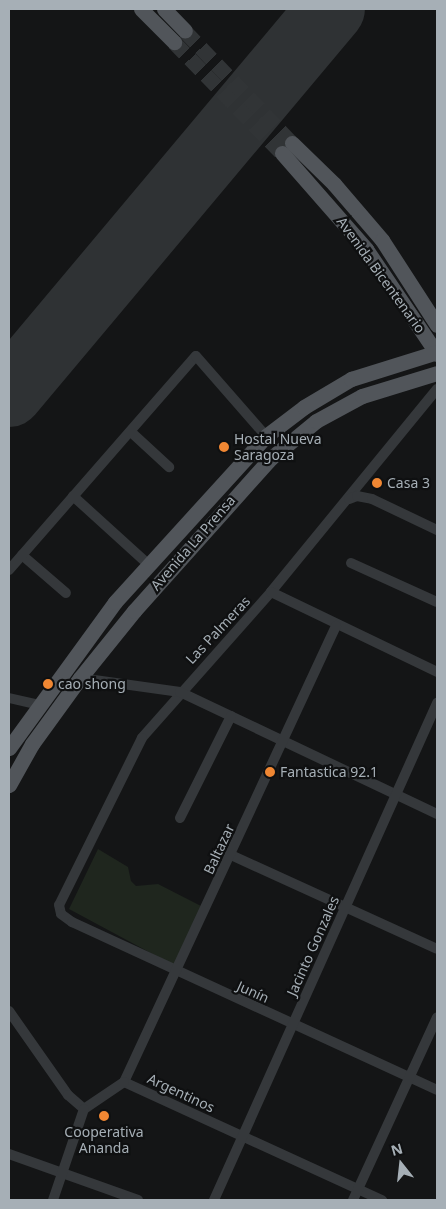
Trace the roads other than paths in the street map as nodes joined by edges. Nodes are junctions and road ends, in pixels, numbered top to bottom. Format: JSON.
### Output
{"nodes":[{"id":1,"x":141,"y":9,"type":"edge"},
{"id":2,"x":164,"y":9,"type":"edge"},
{"id":3,"x":186,"y":31,"type":"tunnel mouth"},
{"id":4,"x":174,"y":42,"type":"tunnel mouth"},
{"id":5,"x":437,"y":325,"type":"edge"},
{"id":6,"x":437,"y":353,"type":"edge"},
{"id":7,"x":437,"y":373,"type":"edge"},
{"id":8,"x":437,"y":389,"type":"edge"},
{"id":9,"x":131,"y":432,"type":"junction"},
{"id":10,"x":266,"y":436,"type":"junction"},
{"id":11,"x":169,"y":467,"type":"dead end"},
{"id":12,"x":73,"y":496,"type":"junction"},
{"id":13,"x":348,"y":499,"type":"junction"},
{"id":14,"x":437,"y":530,"type":"edge"},
{"id":15,"x":22,"y":554,"type":"junction"},
{"id":16,"x":351,"y":563,"type":"dead end"},
{"id":17,"x":149,"y":566,"type":"junction"},
{"id":18,"x":9,"y":570,"type":"edge"},
{"id":19,"x":271,"y":592,"type":"junction"},
{"id":20,"x":66,"y":593,"type":"dead end"},
{"id":21,"x":437,"y":602,"type":"edge"},
{"id":22,"x":336,"y":626,"type":"junction"},
{"id":23,"x":437,"y":672,"type":"edge"},
{"id":24,"x":80,"y":678,"type":"junction"},
{"id":25,"x":180,"y":692,"type":"junction"},
{"id":26,"x":9,"y":698,"type":"edge"},
{"id":27,"x":437,"y":703,"type":"edge"},
{"id":28,"x":40,"y":704,"type":"junction"},
{"id":29,"x":230,"y":716,"type":"junction"},
{"id":30,"x":284,"y":741,"type":"junction"},
{"id":31,"x":9,"y":748,"type":"edge"},
{"id":32,"x":9,"y":784,"type":"edge"},
{"id":33,"x":396,"y":795,"type":"junction"},
{"id":34,"x":437,"y":814,"type":"edge"},
{"id":35,"x":180,"y":818,"type":"dead end"},
{"id":36,"x":231,"y":855,"type":"junction"},
{"id":37,"x":346,"y":906,"type":"junction"},
{"id":38,"x":61,"y":914,"type":"joint"},
{"id":39,"x":437,"y":950,"type":"edge"},
{"id":40,"x":176,"y":972,"type":"junction"},
{"id":41,"x":9,"y":1011,"type":"edge"},
{"id":42,"x":437,"y":1017,"type":"edge"},
{"id":43,"x":293,"y":1024,"type":"junction"},
{"id":44,"x":409,"y":1078,"type":"junction"},
{"id":45,"x":124,"y":1082,"type":"junction"},
{"id":46,"x":437,"y":1090,"type":"edge"},
{"id":47,"x":84,"y":1109,"type":"junction"},
{"id":48,"x":242,"y":1136,"type":"junction"},
{"id":49,"x":9,"y":1154,"type":"edge"},
{"id":50,"x":64,"y":1172,"type":"junction"},
{"id":51,"x":358,"y":1189,"type":"junction"},
{"id":52,"x":53,"y":1200,"type":"edge"},
{"id":53,"x":138,"y":1200,"type":"edge"},
{"id":54,"x":214,"y":1200,"type":"edge"},
{"id":55,"x":353,"y":1200,"type":"edge"},
{"id":56,"x":382,"y":1200,"type":"edge"}],
"edges":[{"from":1,"to":4,"type":"main road"},
{"from":2,"to":3,"type":"main road"},
{"from":5,"to":6,"type":"main road","name":"Avenida Bicentenario"},
{"from":6,"to":10,"type":"main road","name":"Avenida La Prensa"},
{"from":7,"to":24,"type":"main road","name":"Avenida La Prensa"},
{"from":8,"to":13,"type":"street","name":"Las Palmeras"},
{"from":9,"to":10,"type":"street"},
{"from":9,"to":11,"type":"street"},
{"from":9,"to":12,"type":"street"},
{"from":10,"to":17,"type":"main road","name":"Avenida La Prensa"},
{"from":12,"to":15,"type":"street"},
{"from":12,"to":17,"type":"street"},
{"from":13,"to":14,"type":"street"},
{"from":13,"to":19,"type":"street","name":"Las Palmeras"},
{"from":15,"to":18,"type":"street"},
{"from":15,"to":20,"type":"street"},
{"from":16,"to":21,"type":"street"},
{"from":17,"to":28,"type":"main road","name":"Avenida La Prensa"},
{"from":19,"to":22,"type":"street"},
{"from":19,"to":25,"type":"street","name":"Las Palmeras"},
{"from":22,"to":23,"type":"street"},
{"from":22,"to":30,"type":"street","name":"Baltazar"},
{"from":24,"to":25,"type":"street"},
{"from":24,"to":32,"type":"main road","name":"Avenida La Prensa"},
{"from":25,"to":29,"type":"street"},
{"from":25,"to":38,"type":"street","name":"Las Palmeras"},
{"from":26,"to":28,"type":"street"},
{"from":27,"to":33,"type":"street","name":"Jacinto Gonzales"},
{"from":28,"to":31,"type":"main road","name":"Avenida La Prensa"},
{"from":29,"to":30,"type":"street"},
{"from":29,"to":35,"type":"street"},
{"from":30,"to":33,"type":"street"},
{"from":30,"to":36,"type":"street","name":"Baltazar"},
{"from":33,"to":34,"type":"street"},
{"from":33,"to":37,"type":"street","name":"Jacinto Gonzales"},
{"from":36,"to":37,"type":"street"},
{"from":36,"to":40,"type":"street","name":"Baltazar"},
{"from":37,"to":39,"type":"street"},
{"from":37,"to":43,"type":"street","name":"Jacinto Gonzales"},
{"from":38,"to":40,"type":"street","name":"Junín"},
{"from":40,"to":43,"type":"street","name":"Junín"},
{"from":40,"to":45,"type":"street","name":"Baltazar"},
{"from":41,"to":47,"type":"street"},
{"from":42,"to":44,"type":"street"},
{"from":43,"to":44,"type":"street","name":"Junín"},
{"from":43,"to":48,"type":"street","name":"Jacinto Gonzales"},
{"from":44,"to":46,"type":"street","name":"Junín"},
{"from":44,"to":51,"type":"street"},
{"from":45,"to":47,"type":"street"},
{"from":45,"to":48,"type":"street","name":"Argentinos"},
{"from":47,"to":50,"type":"street"},
{"from":48,"to":51,"type":"street","name":"Argentinos"},
{"from":48,"to":54,"type":"street","name":"Jacinto Gonzales"},
{"from":49,"to":50,"type":"street"},
{"from":50,"to":52,"type":"street"},
{"from":50,"to":53,"type":"street"},
{"from":51,"to":55,"type":"street"},
{"from":51,"to":56,"type":"street","name":"Argentinos"}]}
